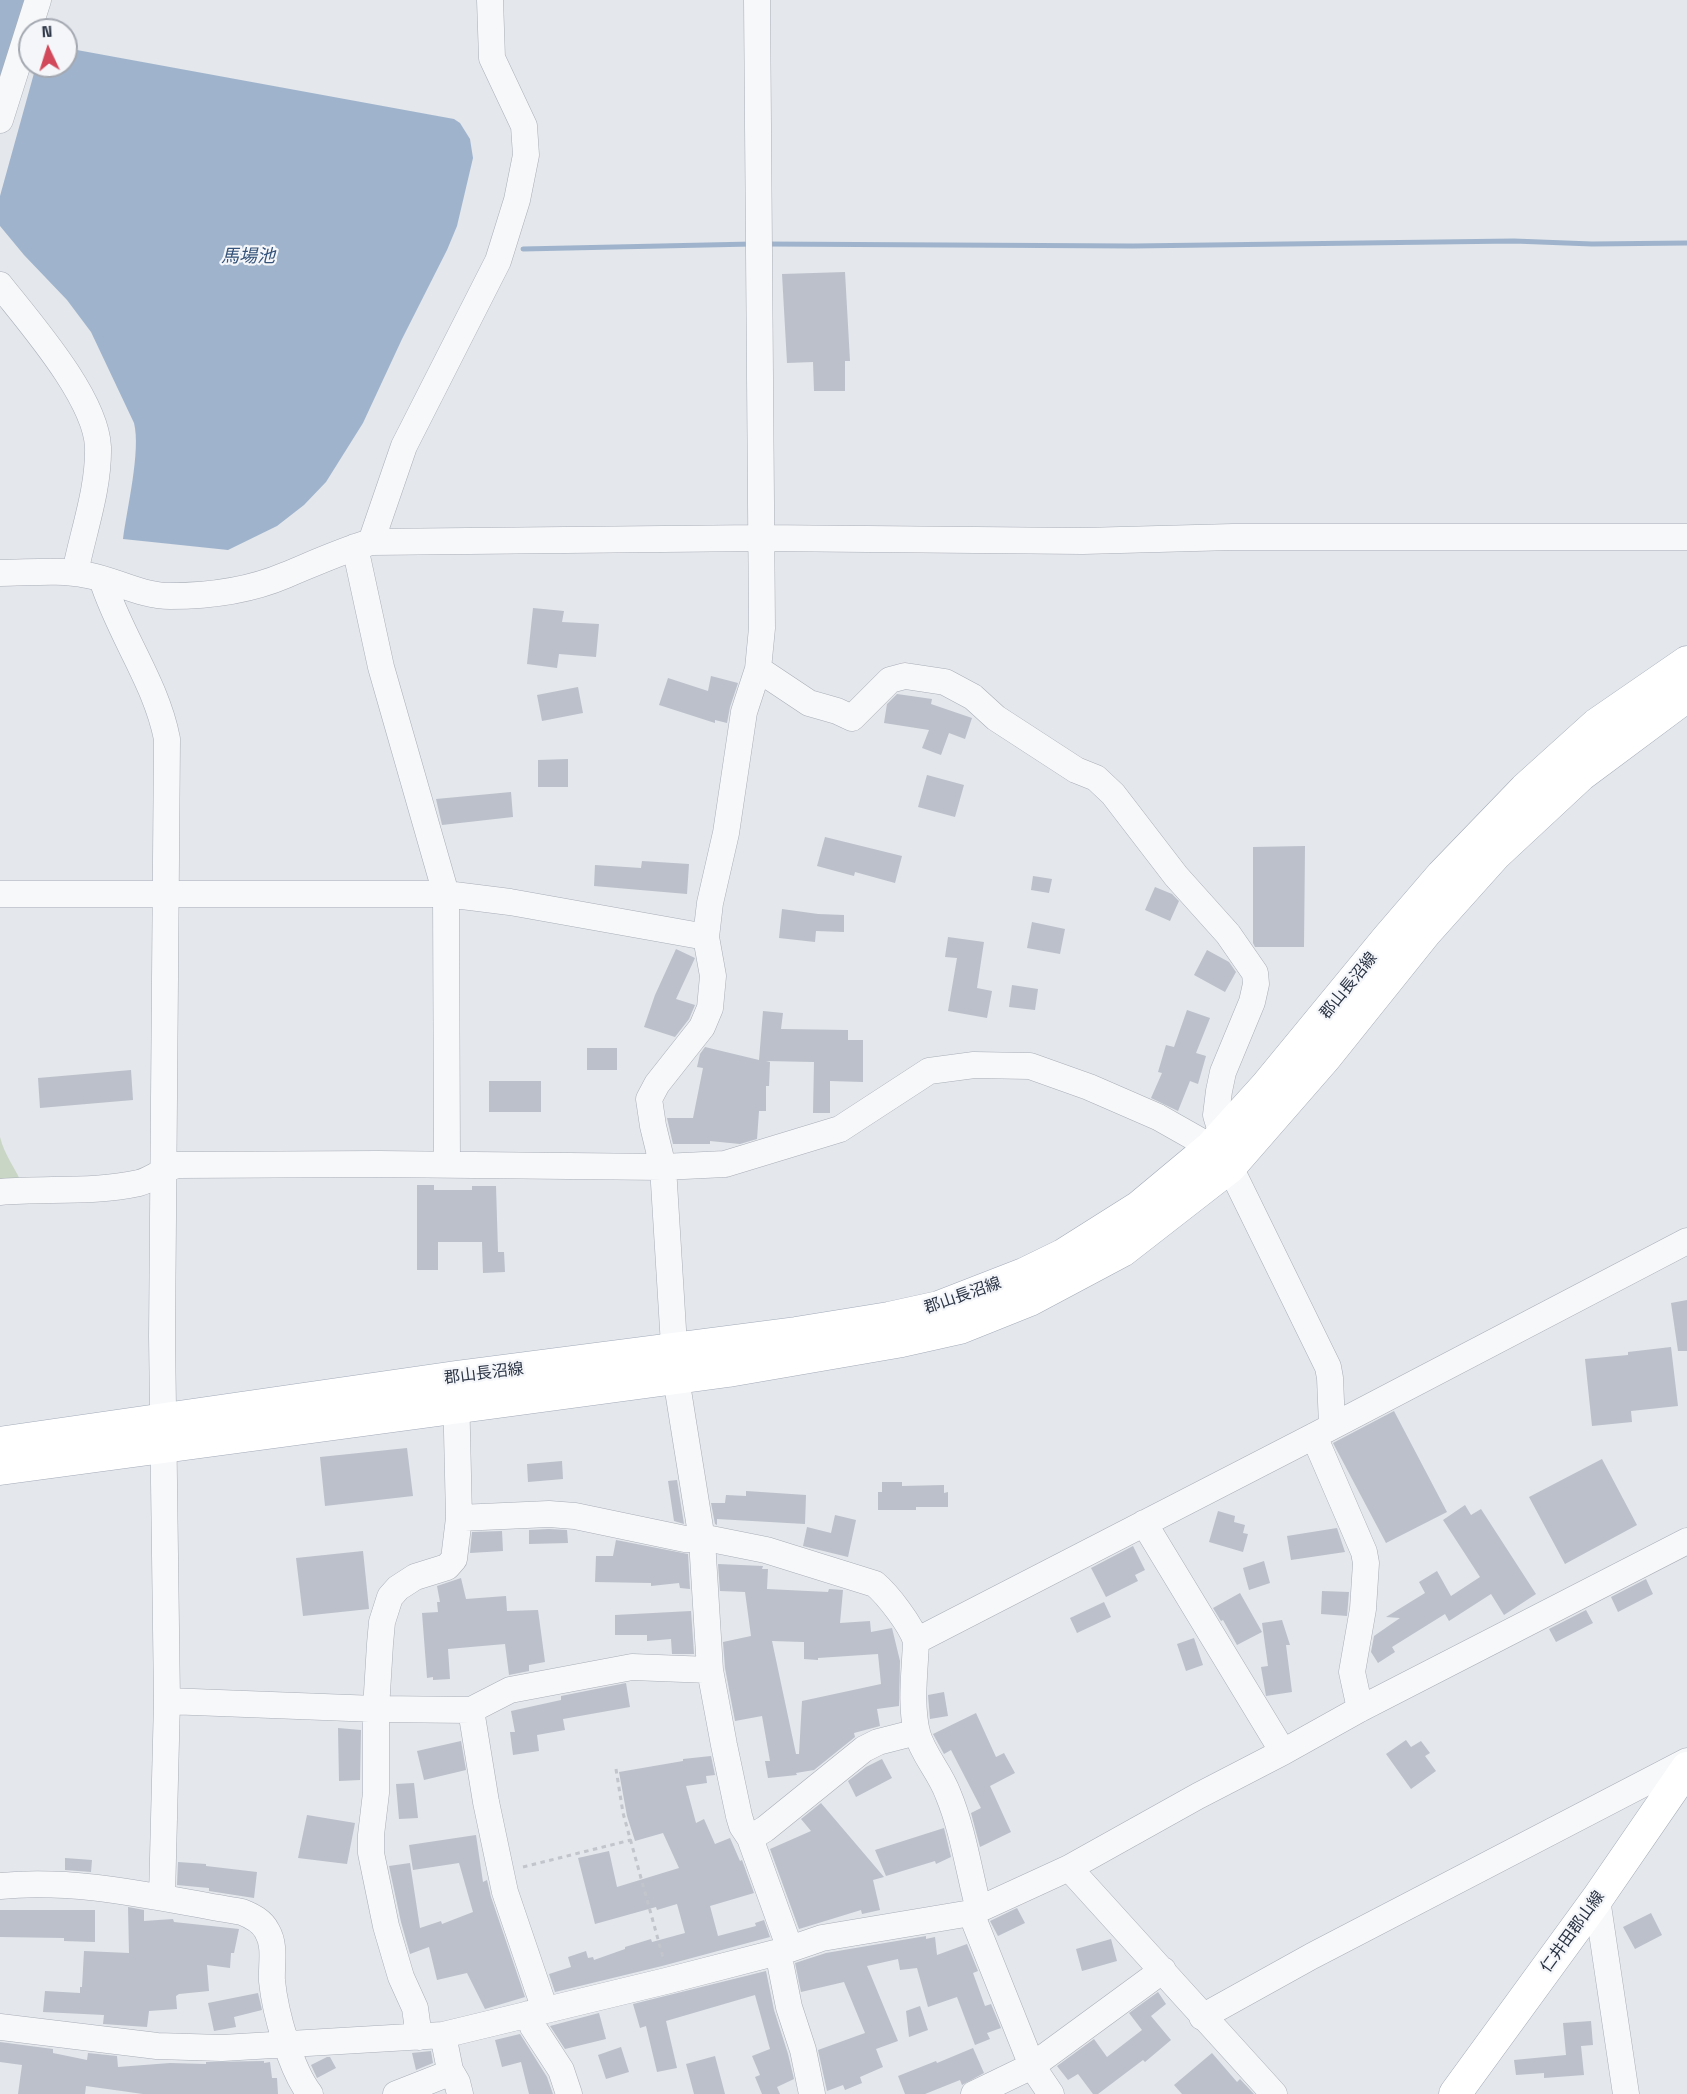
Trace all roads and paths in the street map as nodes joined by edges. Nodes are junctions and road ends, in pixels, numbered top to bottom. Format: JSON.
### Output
{"nodes":[{"id":1,"x":38,"y":0,"type":"edge"},
{"id":2,"x":490,"y":0,"type":"edge"},
{"id":3,"x":757,"y":0,"type":"edge"},
{"id":4,"x":0,"y":120,"type":"edge"},
{"id":5,"x":0,"y":285,"type":"edge"},
{"id":6,"x":1687,"y":537,"type":"edge"},
{"id":7,"x":760,"y":538,"type":"junction"},
{"id":8,"x":363,"y":544,"type":"junction"},
{"id":9,"x":0,"y":573,"type":"edge"},
{"id":10,"x":75,"y":573,"type":"junction"},
{"id":11,"x":102,"y":579,"type":"junction"},
{"id":12,"x":1687,"y":662,"type":"edge"},
{"id":13,"x":758,"y":669,"type":"junction"},
{"id":14,"x":1687,"y":696,"type":"edge"},
{"id":15,"x":0,"y":894,"type":"edge"},
{"id":16,"x":446,"y":894,"type":"junction"},
{"id":17,"x":166,"y":895,"type":"junction"},
{"id":18,"x":706,"y":937,"type":"junction"},
{"id":19,"x":1221,"y":1150,"type":"junction"},
{"id":20,"x":447,"y":1164,"type":"junction"},
{"id":21,"x":663,"y":1167,"type":"junction"},
{"id":22,"x":163,"y":1170,"type":"junction"},
{"id":23,"x":0,"y":1192,"type":"edge"},
{"id":24,"x":1687,"y":1241,"type":"edge"},
{"id":25,"x":675,"y":1364,"type":"junction"},
{"id":26,"x":456,"y":1392,"type":"junction"},
{"id":27,"x":1323,"y":1431,"type":"junction"},
{"id":28,"x":164,"y":1433,"type":"junction"},
{"id":29,"x":0,"y":1443,"type":"edge"},
{"id":30,"x":0,"y":1469,"type":"edge"},
{"id":31,"x":459,"y":1518,"type":"junction"},
{"id":32,"x":1144,"y":1523,"type":"junction"},
{"id":33,"x":702,"y":1540,"type":"junction"},
{"id":34,"x":1687,"y":1541,"type":"edge"},
{"id":35,"x":916,"y":1641,"type":"junction"},
{"id":36,"x":710,"y":1670,"type":"junction"},
{"id":37,"x":167,"y":1701,"type":"junction"},
{"id":38,"x":376,"y":1709,"type":"junction"},
{"id":39,"x":1360,"y":1709,"type":"junction"},
{"id":40,"x":471,"y":1710,"type":"junction"},
{"id":41,"x":917,"y":1732,"type":"junction"},
{"id":42,"x":1284,"y":1752,"type":"junction"},
{"id":43,"x":1687,"y":1761,"type":"edge"},
{"id":44,"x":1687,"y":1768,"type":"edge"},
{"id":45,"x":616,"y":1769,"type":"dead end"},
{"id":46,"x":750,"y":1838,"type":"junction"},
{"id":47,"x":631,"y":1840,"type":"junction"},
{"id":48,"x":1069,"y":1868,"type":"junction"},
{"id":49,"x":501,"y":1873,"type":"junction"},
{"id":50,"x":0,"y":1886,"type":"edge"},
{"id":51,"x":162,"y":1897,"type":"junction"},
{"id":52,"x":1597,"y":1899,"type":"junction"},
{"id":53,"x":975,"y":1911,"type":"junction"},
{"id":54,"x":784,"y":1950,"type":"junction"},
{"id":55,"x":1163,"y":1970,"type":"junction"},
{"id":56,"x":669,"y":1980,"type":"junction"},
{"id":57,"x":536,"y":2012,"type":"junction"},
{"id":58,"x":1202,"y":2017,"type":"junction"},
{"id":59,"x":0,"y":2027,"type":"edge"},
{"id":60,"x":431,"y":2036,"type":"junction"},
{"id":61,"x":288,"y":2045,"type":"junction"},
{"id":62,"x":1032,"y":2066,"type":"junction"},
{"id":63,"x":450,"y":2070,"type":"junction"},
{"id":64,"x":310,"y":2094,"type":"edge"},
{"id":65,"x":396,"y":2094,"type":"edge"},
{"id":66,"x":460,"y":2094,"type":"edge"},
{"id":67,"x":569,"y":2094,"type":"edge"},
{"id":68,"x":812,"y":2094,"type":"edge"},
{"id":69,"x":974,"y":2094,"type":"edge"},
{"id":70,"x":1051,"y":2094,"type":"edge"},
{"id":71,"x":1274,"y":2094,"type":"edge"},
{"id":72,"x":1455,"y":2094,"type":"edge"},
{"id":73,"x":1626,"y":2094,"type":"edge"}],
"edges":[{"from":1,"to":4,"type":"street"},
{"from":2,"to":8,"type":"street"},
{"from":3,"to":7,"type":"street"},
{"from":5,"to":10,"type":"street"},
{"from":6,"to":7,"type":"street"},
{"from":7,"to":8,"type":"street"},
{"from":7,"to":13,"type":"street"},
{"from":8,"to":11,"type":"street"},
{"from":8,"to":16,"type":"street"},
{"from":9,"to":10,"type":"street"},
{"from":10,"to":11,"type":"street"},
{"from":11,"to":17,"type":"street"},
{"from":12,"to":19,"type":"main road","name":"郡山長沼線"},
{"from":13,"to":18,"type":"street"},
{"from":13,"to":19,"type":"street"},
{"from":14,"to":19,"type":"main road","name":"郡山長沼線"},
{"from":15,"to":17,"type":"street"},
{"from":16,"to":17,"type":"street"},
{"from":16,"to":18,"type":"street"},
{"from":16,"to":20,"type":"street"},
{"from":17,"to":22,"type":"street"},
{"from":18,"to":21,"type":"street"},
{"from":19,"to":21,"type":"street"},
{"from":19,"to":25,"type":"main road","name":"郡山長沼線"},
{"from":19,"to":27,"type":"street"},
{"from":20,"to":21,"type":"street"},
{"from":20,"to":22,"type":"street"},
{"from":21,"to":25,"type":"street"},
{"from":22,"to":23,"type":"street"},
{"from":22,"to":28,"type":"street"},
{"from":24,"to":27,"type":"street"},
{"from":25,"to":26,"type":"main road","name":"郡山長沼線"},
{"from":25,"to":33,"type":"street"},
{"from":26,"to":28,"type":"main road","name":"郡山長沼線"},
{"from":26,"to":31,"type":"street"},
{"from":27,"to":32,"type":"street"},
{"from":27,"to":39,"type":"street"},
{"from":28,"to":29,"type":"main road","name":"郡山長沼線"},
{"from":28,"to":30,"type":"main road","name":"郡山長沼線"},
{"from":28,"to":37,"type":"street"},
{"from":31,"to":33,"type":"street"},
{"from":31,"to":38,"type":"street"},
{"from":32,"to":35,"type":"street"},
{"from":32,"to":42,"type":"street"},
{"from":33,"to":35,"type":"street"},
{"from":33,"to":36,"type":"street"},
{"from":34,"to":39,"type":"street"},
{"from":35,"to":41,"type":"street"},
{"from":36,"to":40,"type":"street"},
{"from":36,"to":46,"type":"street"},
{"from":37,"to":38,"type":"street"},
{"from":37,"to":51,"type":"street"},
{"from":38,"to":40,"type":"street"},
{"from":38,"to":60,"type":"street"},
{"from":39,"to":42,"type":"street"},
{"from":40,"to":49,"type":"street"},
{"from":41,"to":46,"type":"street"},
{"from":41,"to":53,"type":"street"},
{"from":42,"to":48,"type":"street"},
{"from":43,"to":58,"type":"street"},
{"from":44,"to":52,"type":"main road","name":"仁井田郡山線"},
{"from":45,"to":47,"type":"path"},
{"from":46,"to":54,"type":"street"},
{"from":47,"to":49,"type":"path"},
{"from":47,"to":56,"type":"path"},
{"from":48,"to":53,"type":"street"},
{"from":48,"to":55,"type":"street"},
{"from":49,"to":57,"type":"street"},
{"from":50,"to":51,"type":"street"},
{"from":51,"to":61,"type":"street"},
{"from":52,"to":72,"type":"main road","name":"仁井田郡山線"},
{"from":52,"to":73,"type":"street"},
{"from":53,"to":54,"type":"street"},
{"from":53,"to":62,"type":"street"},
{"from":54,"to":56,"type":"street"},
{"from":54,"to":68,"type":"street"},
{"from":55,"to":58,"type":"street"},
{"from":55,"to":62,"type":"street"},
{"from":56,"to":57,"type":"street"},
{"from":57,"to":60,"type":"street"},
{"from":57,"to":67,"type":"street"},
{"from":58,"to":71,"type":"street"},
{"from":59,"to":61,"type":"street"},
{"from":60,"to":61,"type":"street"},
{"from":60,"to":63,"type":"street"},
{"from":61,"to":64,"type":"street"},
{"from":62,"to":69,"type":"street"},
{"from":62,"to":70,"type":"street"},
{"from":63,"to":65,"type":"street"},
{"from":63,"to":66,"type":"street"}]}
